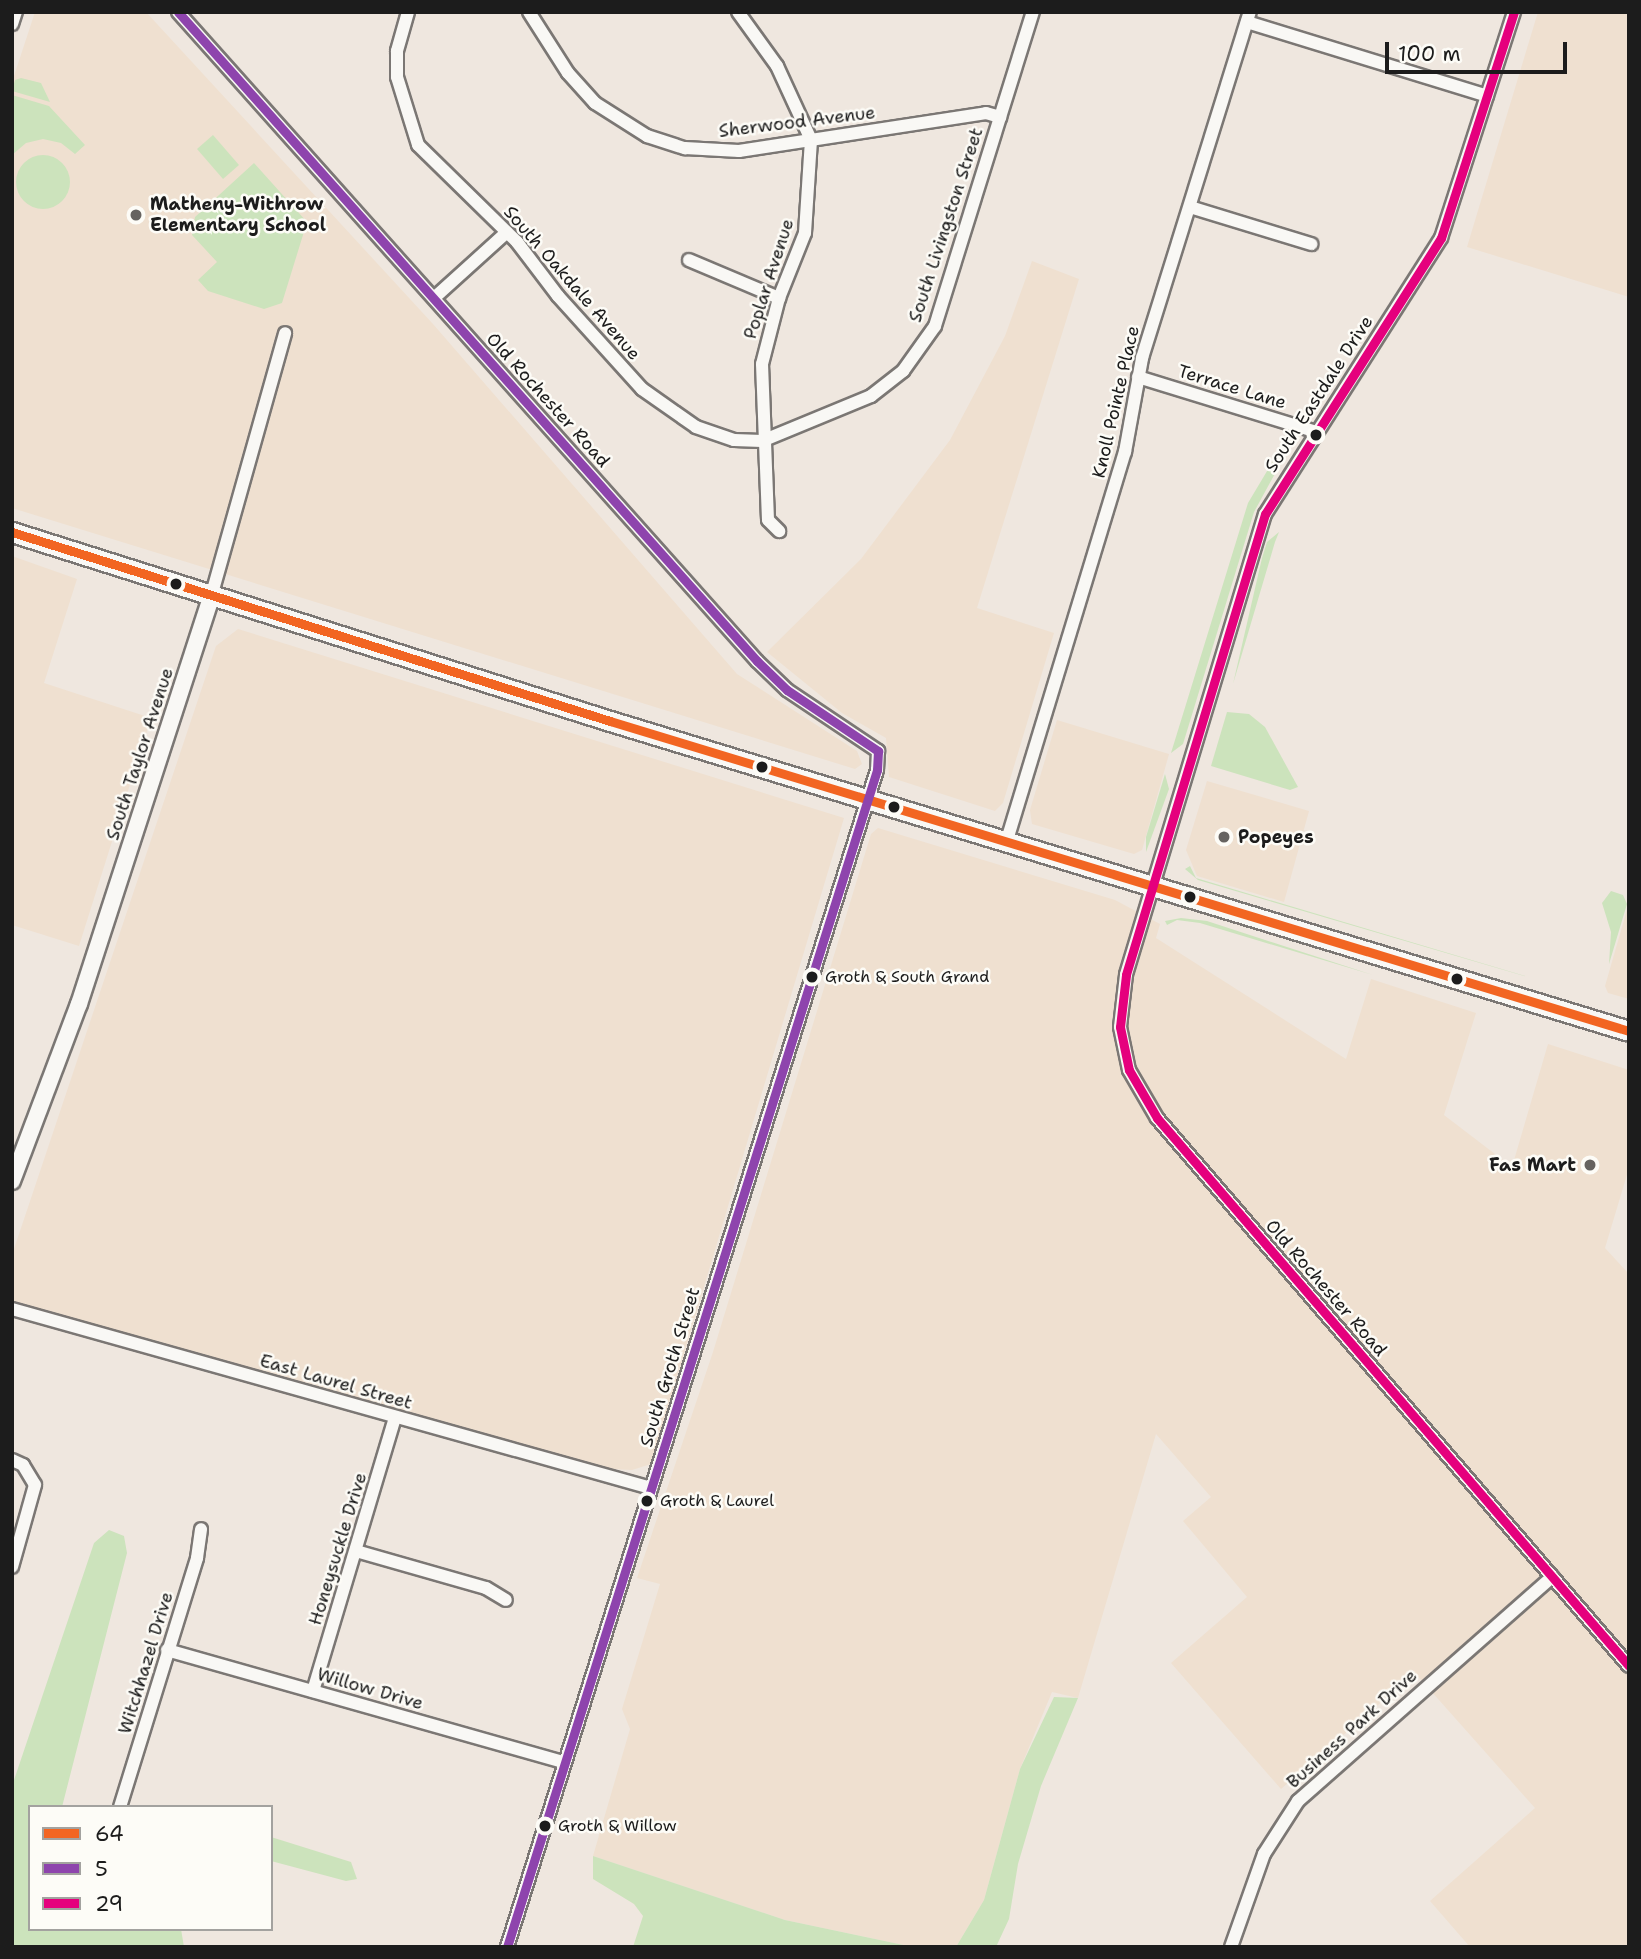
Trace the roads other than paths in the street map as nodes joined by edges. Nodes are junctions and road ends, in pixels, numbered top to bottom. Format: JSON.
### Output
{"nodes":[{"id":1,"x":16,"y":12,"type":"edge"},
{"id":2,"x":178,"y":12,"type":"edge"},
{"id":3,"x":408,"y":12,"type":"edge"},
{"id":4,"x":529,"y":12,"type":"edge"},
{"id":5,"x":737,"y":12,"type":"edge"},
{"id":6,"x":1033,"y":12,"type":"edge"},
{"id":7,"x":1514,"y":12,"type":"edge"},
{"id":8,"x":1249,"y":17,"type":"edge"},
{"id":9,"x":12,"y":24,"type":"edge"},
{"id":10,"x":1487,"y":96,"type":"junction"},
{"id":11,"x":1000,"y":117,"type":"junction"},
{"id":12,"x":811,"y":140,"type":"junction"},
{"id":13,"x":1190,"y":207,"type":"junction"},
{"id":14,"x":507,"y":232,"type":"junction"},
{"id":15,"x":1311,"y":244,"type":"dead end"},
{"id":16,"x":689,"y":260,"type":"dead end"},
{"id":17,"x":434,"y":298,"type":"junction"},
{"id":18,"x":779,"y":298,"type":"junction"},
{"id":19,"x":285,"y":333,"type":"dead end"},
{"id":20,"x":1138,"y":377,"type":"junction"},
{"id":21,"x":1314,"y":431,"type":"junction"},
{"id":22,"x":762,"y":442,"type":"junction"},
{"id":23,"x":779,"y":531,"type":"dead end"},
{"id":24,"x":12,"y":532,"type":"edge"},
{"id":25,"x":211,"y":597,"type":"junction"},
{"id":26,"x":866,"y":798,"type":"junction"},
{"id":27,"x":1007,"y":840,"type":"junction"},
{"id":28,"x":1154,"y":886,"type":"junction"},
{"id":29,"x":1629,"y":1031,"type":"edge"},
{"id":30,"x":12,"y":1181,"type":"edge"},
{"id":31,"x":12,"y":1309,"type":"edge"},
{"id":32,"x":395,"y":1417,"type":"junction"},
{"id":33,"x":12,"y":1460,"type":"edge"},
{"id":34,"x":651,"y":1488,"type":"junction"},
{"id":35,"x":201,"y":1529,"type":"dead end"},
{"id":36,"x":356,"y":1551,"type":"junction"},
{"id":37,"x":12,"y":1567,"type":"edge"},
{"id":38,"x":1552,"y":1577,"type":"junction"},
{"id":39,"x":506,"y":1600,"type":"dead end"},
{"id":40,"x":167,"y":1650,"type":"junction"},
{"id":41,"x":1629,"y":1666,"type":"edge"},
{"id":42,"x":313,"y":1691,"type":"junction"},
{"id":43,"x":564,"y":1762,"type":"junction"},
{"id":44,"x":121,"y":1805,"type":"edge"},
{"id":45,"x":507,"y":1947,"type":"edge"},
{"id":46,"x":1231,"y":1947,"type":"edge"}],
"edges":[{"from":1,"to":9,"type":"street"},
{"from":2,"to":17,"type":"street","name":"Old Rochester Road"},
{"from":3,"to":14,"type":"street","name":"South Oakdale Avenue"},
{"from":4,"to":12,"type":"street","name":"Sherwood Avenue"},
{"from":5,"to":12,"type":"street","name":"Poplar Avenue"},
{"from":6,"to":11,"type":"street","name":"South Livingston Street"},
{"from":7,"to":10,"type":"street","name":"South Eastdale Drive"},
{"from":8,"to":10,"type":"street"},
{"from":8,"to":13,"type":"street","name":"Knoll Pointe Place"},
{"from":10,"to":21,"type":"street","name":"South Eastdale Drive"},
{"from":11,"to":12,"type":"street","name":"Sherwood Avenue"},
{"from":11,"to":22,"type":"street","name":"South Livingston Street"},
{"from":12,"to":18,"type":"street","name":"Poplar Avenue"},
{"from":13,"to":15,"type":"street"},
{"from":13,"to":20,"type":"street","name":"Knoll Pointe Place"},
{"from":14,"to":17,"type":"street"},
{"from":14,"to":22,"type":"street","name":"South Oakdale Avenue"},
{"from":16,"to":18,"type":"street"},
{"from":17,"to":26,"type":"street","name":"Old Rochester Road"},
{"from":18,"to":22,"type":"street","name":"Poplar Avenue"},
{"from":19,"to":25,"type":"street","name":"South Taylor Avenue"},
{"from":20,"to":21,"type":"street","name":"Terrace Lane"},
{"from":20,"to":27,"type":"street","name":"Knoll Pointe Place"},
{"from":21,"to":28,"type":"street","name":"South Eastdale Drive"},
{"from":22,"to":23,"type":"street","name":"Poplar Avenue"},
{"from":24,"to":25,"type":"main road"},
{"from":25,"to":26,"type":"main road"},
{"from":25,"to":30,"type":"street","name":"South Taylor Avenue"},
{"from":26,"to":27,"type":"main road"},
{"from":26,"to":34,"type":"street","name":"South Groth Street"},
{"from":27,"to":28,"type":"main road"},
{"from":28,"to":29,"type":"main road"},
{"from":28,"to":38,"type":"street","name":"Old Rochester Road"},
{"from":31,"to":32,"type":"street","name":"East Laurel Street"},
{"from":32,"to":34,"type":"street","name":"East Laurel Street"},
{"from":32,"to":36,"type":"street","name":"Honeysuckle Drive"},
{"from":33,"to":37,"type":"street"},
{"from":34,"to":43,"type":"street","name":"South Groth Street"},
{"from":35,"to":40,"type":"street","name":"Witchhazel Drive"},
{"from":36,"to":39,"type":"street"},
{"from":36,"to":42,"type":"street","name":"Honeysuckle Drive"},
{"from":38,"to":41,"type":"street","name":"Old Rochester Road"},
{"from":38,"to":46,"type":"street","name":"Business Park Drive"},
{"from":40,"to":42,"type":"street","name":"Willow Drive"},
{"from":40,"to":44,"type":"street","name":"Witchhazel Drive"},
{"from":42,"to":43,"type":"street","name":"Willow Drive"},
{"from":43,"to":45,"type":"street","name":"South Groth Street"}]}
